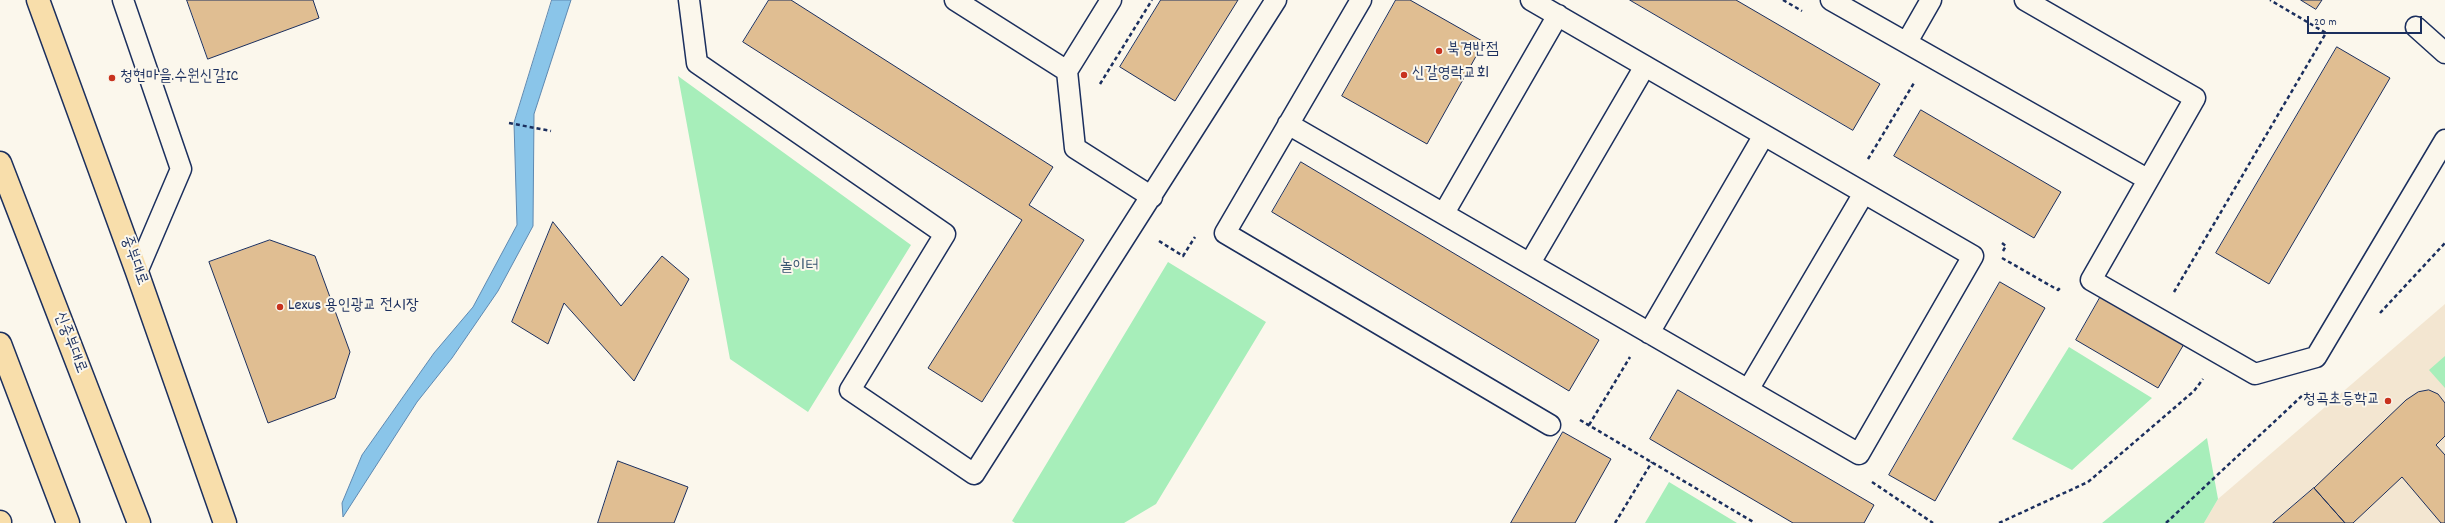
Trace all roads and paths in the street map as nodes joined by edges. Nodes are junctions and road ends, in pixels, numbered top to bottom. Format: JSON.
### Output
{"nodes":[{"id":1,"x":38,"y":0,"type":"edge"},
{"id":2,"x":123,"y":0,"type":"edge"},
{"id":3,"x":689,"y":0,"type":"edge"},
{"id":4,"x":954,"y":0,"type":"edge"},
{"id":5,"x":1111,"y":0,"type":"edge"},
{"id":6,"x":1152,"y":0,"type":"edge"},
{"id":7,"x":1276,"y":0,"type":"edge"},
{"id":8,"x":1361,"y":0,"type":"edge"},
{"id":9,"x":1532,"y":0,"type":"edge"},
{"id":10,"x":1783,"y":0,"type":"edge"},
{"id":11,"x":1831,"y":0,"type":"edge"},
{"id":12,"x":1931,"y":0,"type":"edge"},
{"id":13,"x":2025,"y":0,"type":"edge"},
{"id":14,"x":2270,"y":0,"type":"edge"},
{"id":15,"x":1808,"y":14,"type":"dead end"},
{"id":16,"x":1558,"y":15,"type":"junction"},
{"id":17,"x":2416,"y":27,"type":"dead end"},
{"id":18,"x":1907,"y":42,"type":"junction"},
{"id":19,"x":2445,"y":53,"type":"edge"},
{"id":20,"x":1645,"y":66,"type":"junction"},
{"id":21,"x":1067,"y":71,"type":"junction"},
{"id":22,"x":1918,"y":77,"type":"dead end"},
{"id":23,"x":1098,"y":88,"type":"dead end"},
{"id":24,"x":509,"y":123,"type":"dead end"},
{"id":25,"x":1288,"y":124,"type":"junction"},
{"id":26,"x":551,"y":131,"type":"dead end"},
{"id":27,"x":1764,"y":135,"type":"junction"},
{"id":28,"x":2445,"y":140,"type":"edge"},
{"id":29,"x":0,"y":163,"type":"edge"},
{"id":30,"x":1865,"y":163,"type":"dead end"},
{"id":31,"x":2147,"y":179,"type":"junction"},
{"id":32,"x":1864,"y":193,"type":"junction"},
{"id":33,"x":1152,"y":197,"type":"junction"},
{"id":34,"x":1444,"y":214,"type":"junction"},
{"id":35,"x":2000,"y":257,"type":"dead end"},
{"id":36,"x":1530,"y":263,"type":"junction"},
{"id":37,"x":137,"y":272,"type":"junction"},
{"id":38,"x":2062,"y":284,"type":"dead end"},
{"id":39,"x":2159,"y":319,"type":"junction"},
{"id":40,"x":1649,"y":332,"type":"junction"},
{"id":41,"x":0,"y":344,"type":"edge"},
{"id":42,"x":1633,"y":351,"type":"dead end"},
{"id":43,"x":2220,"y":354,"type":"junction"},
{"id":44,"x":1748,"y":390,"type":"junction"},
{"id":45,"x":2307,"y":391,"type":"dead end"},
{"id":46,"x":1550,"y":425,"type":"dead end"},
{"id":47,"x":1590,"y":425,"type":"dead end"},
{"id":48,"x":1652,"y":462,"type":"dead end"},
{"id":49,"x":1870,"y":480,"type":"dead end"},
{"id":50,"x":68,"y":523,"type":"edge"},
{"id":51,"x":139,"y":523,"type":"edge"},
{"id":52,"x":225,"y":523,"type":"edge"},
{"id":53,"x":1615,"y":523,"type":"edge"},
{"id":54,"x":1933,"y":523,"type":"edge"},
{"id":55,"x":2000,"y":523,"type":"edge"},
{"id":56,"x":2166,"y":523,"type":"edge"}],
"edges":[{"from":1,"to":37,"type":"main road","name":"중부대로"},
{"from":2,"to":37,"type":"lane"},
{"from":3,"to":33,"type":"lane"},
{"from":4,"to":21,"type":"lane"},
{"from":5,"to":21,"type":"lane"},
{"from":6,"to":23,"type":"path"},
{"from":7,"to":33,"type":"lane"},
{"from":8,"to":25,"type":"lane"},
{"from":9,"to":16,"type":"lane"},
{"from":10,"to":15,"type":"path"},
{"from":11,"to":18,"type":"lane"},
{"from":12,"to":18,"type":"lane"},
{"from":13,"to":31,"type":"lane"},
{"from":14,"to":39,"type":"path"},
{"from":16,"to":20,"type":"lane"},
{"from":16,"to":34,"type":"lane"},
{"from":17,"to":19,"type":"lane"},
{"from":18,"to":31,"type":"lane"},
{"from":20,"to":27,"type":"lane"},
{"from":20,"to":36,"type":"lane"},
{"from":21,"to":33,"type":"lane"},
{"from":22,"to":30,"type":"path"},
{"from":24,"to":26,"type":"path"},
{"from":25,"to":34,"type":"lane"},
{"from":25,"to":46,"type":"lane"},
{"from":27,"to":32,"type":"lane"},
{"from":27,"to":40,"type":"lane"},
{"from":28,"to":43,"type":"lane"},
{"from":29,"to":51,"type":"main road","name":"신중부대로"},
{"from":31,"to":39,"type":"lane"},
{"from":32,"to":44,"type":"lane"},
{"from":32,"to":44,"type":"lane"},
{"from":34,"to":36,"type":"lane"},
{"from":35,"to":38,"type":"path"},
{"from":36,"to":40,"type":"lane"},
{"from":37,"to":52,"type":"main road","name":"중부대로"},
{"from":39,"to":43,"type":"lane"},
{"from":40,"to":44,"type":"lane"},
{"from":41,"to":50,"type":"main road"},
{"from":42,"to":47,"type":"path"},
{"from":43,"to":55,"type":"path"},
{"from":45,"to":56,"type":"path"},
{"from":48,"to":53,"type":"path"},
{"from":49,"to":54,"type":"path"}]}
